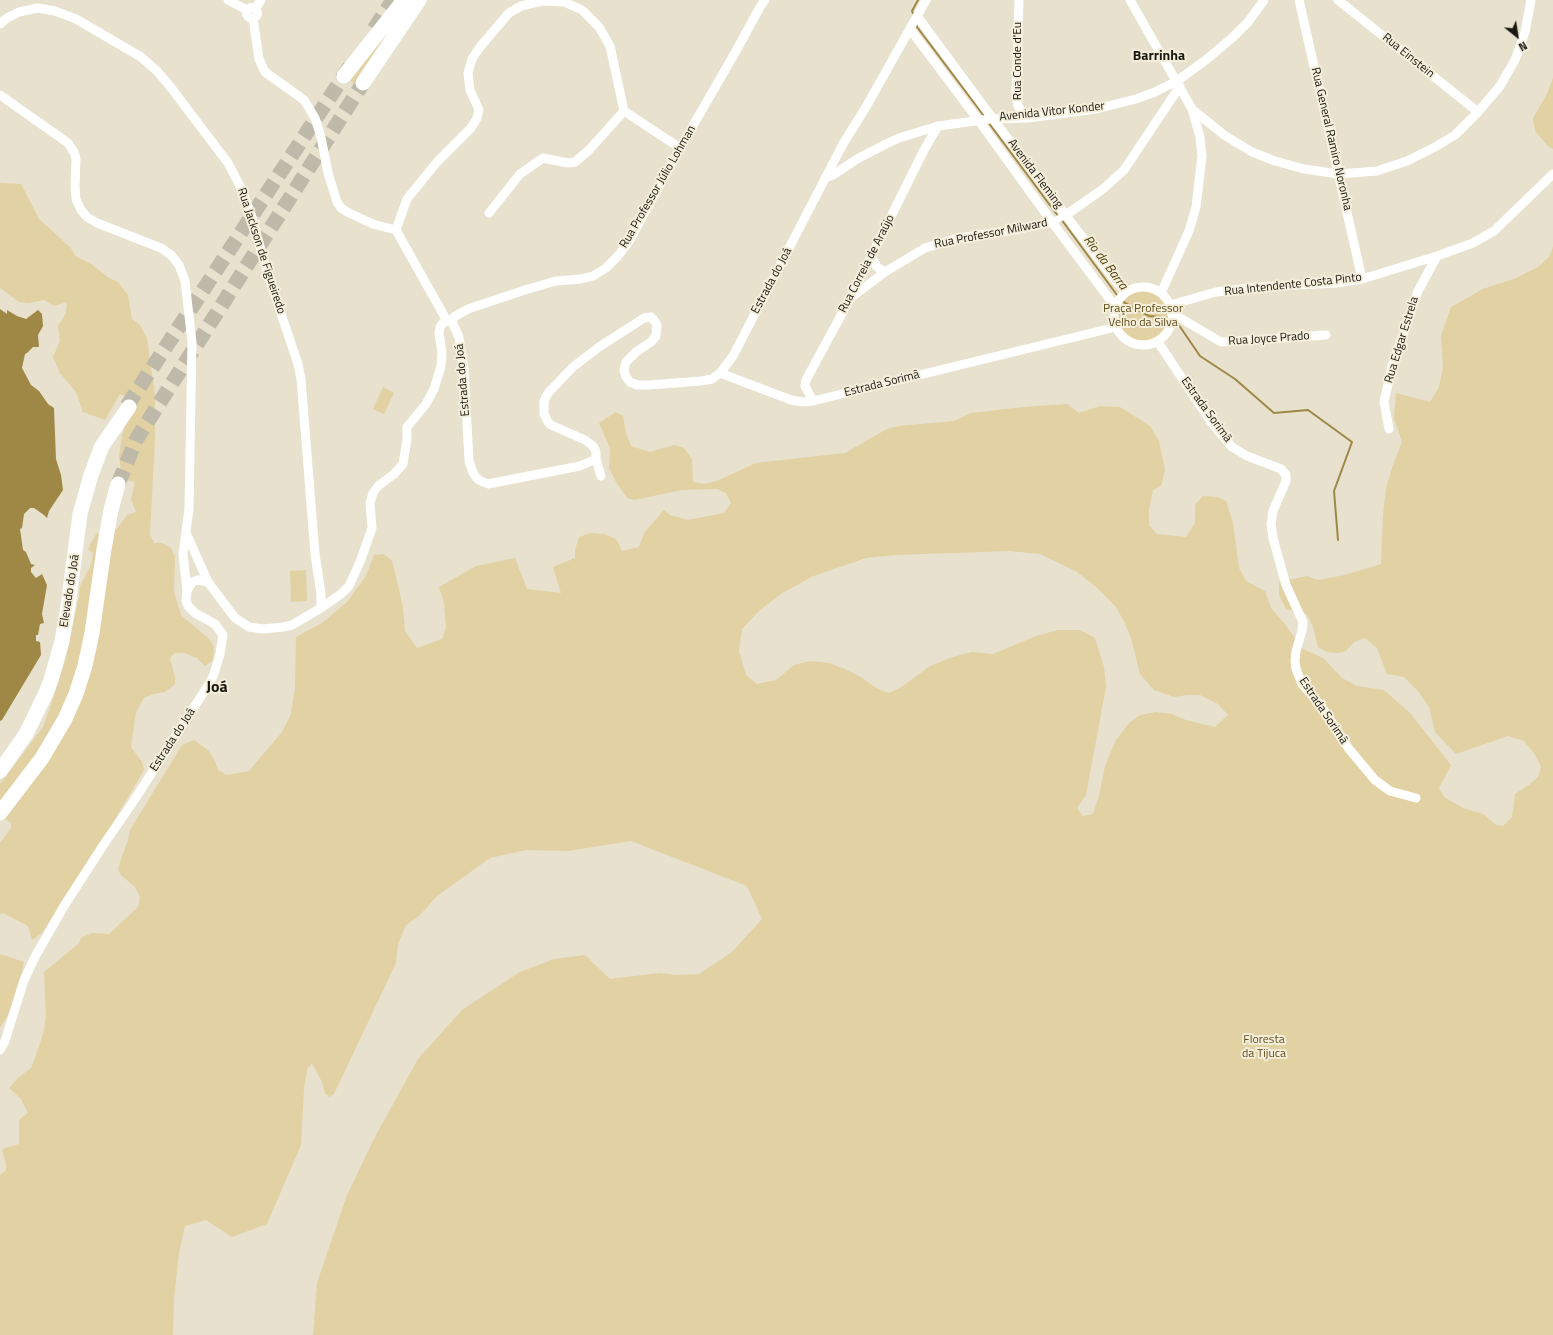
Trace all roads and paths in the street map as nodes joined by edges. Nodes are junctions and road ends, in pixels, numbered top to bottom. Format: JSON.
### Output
{"nodes":[{"id":1,"x":228,"y":0,"type":"edge"},
{"id":2,"x":261,"y":0,"type":"edge"},
{"id":3,"x":404,"y":0,"type":"edge"},
{"id":4,"x":419,"y":0,"type":"edge"},
{"id":5,"x":765,"y":0,"type":"edge"},
{"id":6,"x":926,"y":0,"type":"edge"},
{"id":7,"x":1019,"y":0,"type":"edge"},
{"id":8,"x":1130,"y":0,"type":"edge"},
{"id":9,"x":1264,"y":0,"type":"edge"},
{"id":10,"x":1299,"y":0,"type":"edge"},
{"id":11,"x":1338,"y":0,"type":"edge"},
{"id":12,"x":1531,"y":0,"type":"edge"},
{"id":13,"x":251,"y":9,"type":"junction"},
{"id":14,"x":917,"y":17,"type":"junction"},
{"id":15,"x":0,"y":24,"type":"edge"},
{"id":16,"x":911,"y":28,"type":"junction"},
{"id":17,"x":344,"y":76,"type":"tunnel mouth"},
{"id":18,"x":363,"y":83,"type":"tunnel mouth"},
{"id":19,"x":1179,"y":84,"type":"junction"},
{"id":20,"x":0,"y":95,"type":"edge"},
{"id":21,"x":1192,"y":109,"type":"junction"},
{"id":22,"x":624,"y":111,"type":"junction"},
{"id":23,"x":1478,"y":112,"type":"junction"},
{"id":24,"x":1028,"y":118,"type":"junction"},
{"id":25,"x":986,"y":120,"type":"junction"},
{"id":26,"x":938,"y":126,"type":"junction"},
{"id":27,"x":843,"y":144,"type":"junction"},
{"id":28,"x":680,"y":148,"type":"junction"},
{"id":29,"x":857,"y":159,"type":"junction"},
{"id":30,"x":1339,"y":174,"type":"junction"},
{"id":31,"x":1553,"y":174,"type":"edge"},
{"id":32,"x":825,"y":178,"type":"junction"},
{"id":33,"x":489,"y":213,"type":"dead end"},
{"id":34,"x":1059,"y":218,"type":"junction"},
{"id":35,"x":396,"y":230,"type":"junction"},
{"id":36,"x":872,"y":256,"type":"junction"},
{"id":37,"x":1437,"y":256,"type":"junction"},
{"id":38,"x":885,"y":272,"type":"junction"},
{"id":39,"x":1362,"y":279,"type":"junction"},
{"id":40,"x":1125,"y":293,"type":"junction"},
{"id":41,"x":1161,"y":293,"type":"junction"},
{"id":42,"x":851,"y":297,"type":"junction"},
{"id":43,"x":1117,"y":304,"type":"junction"},
{"id":44,"x":1171,"y":313,"type":"junction"},
{"id":45,"x":450,"y":321,"type":"junction"},
{"id":46,"x":1116,"y":326,"type":"junction"},
{"id":47,"x":1326,"y":335,"type":"dead end"},
{"id":48,"x":1158,"y":342,"type":"junction"},
{"id":49,"x":720,"y":373,"type":"junction"},
{"id":50,"x":813,"y":401,"type":"junction"},
{"id":51,"x":128,"y":407,"type":"tunnel mouth"},
{"id":52,"x":1389,"y":429,"type":"dead end"},
{"id":53,"x":596,"y":459,"type":"junction"},
{"id":54,"x":601,"y":476,"type":"dead end"},
{"id":55,"x":118,"y":484,"type":"tunnel mouth"},
{"id":56,"x":187,"y":535,"type":"junction"},
{"id":57,"x":208,"y":582,"type":"junction"},
{"id":58,"x":187,"y":591,"type":"junction"},
{"id":59,"x":321,"y":608,"type":"junction"},
{"id":60,"x":0,"y":771,"type":"edge"},
{"id":61,"x":1416,"y":798,"type":"dead end"},
{"id":62,"x":0,"y":813,"type":"edge"},
{"id":63,"x":0,"y":1050,"type":"edge"}],
"edges":[{"from":1,"to":13,"type":"street"},
{"from":2,"to":13,"type":"street"},
{"from":3,"to":17,"type":"highway"},
{"from":4,"to":18,"type":"highway"},
{"from":5,"to":28,"type":"street","name":"Rua Professor Júlio Lohman"},
{"from":6,"to":14,"type":"street","name":"Estrada do Joá"},
{"from":7,"to":24,"type":"street","name":"Rua Conde d'Eu"},
{"from":8,"to":19,"type":"street"},
{"from":9,"to":19,"type":"street","name":"Avenida Vitor Konder"},
{"from":10,"to":30,"type":"street","name":"Rua General Ramiro Noronha"},
{"from":11,"to":23,"type":"street","name":"Rua Einstein"},
{"from":12,"to":23,"type":"street"},
{"from":13,"to":35,"type":"street"},
{"from":14,"to":16,"type":"street","name":"Estrada do Joá"},
{"from":14,"to":25,"type":"street","name":"Avenida Fleming"},
{"from":15,"to":59,"type":"street","name":"Rua Jackson de Figueiredo"},
{"from":16,"to":25,"type":"street","name":"Avenida Fleming"},
{"from":16,"to":27,"type":"street","name":"Estrada do Joá"},
{"from":19,"to":21,"type":"street"},
{"from":19,"to":24,"type":"street","name":"Avenida Vitor Konder"},
{"from":19,"to":34,"type":"street","name":"Rua Professor Milward"},
{"from":20,"to":56,"type":"street"},
{"from":21,"to":30,"type":"street"},
{"from":21,"to":41,"type":"street"},
{"from":22,"to":28,"type":"street"},
{"from":22,"to":33,"type":"street"},
{"from":22,"to":35,"type":"street"},
{"from":23,"to":30,"type":"street"},
{"from":24,"to":25,"type":"street","name":"Avenida Vitor Konder"},
{"from":25,"to":26,"type":"street","name":"Avenida Vitor Konder"},
{"from":25,"to":34,"type":"street","name":"Avenida Fleming"},
{"from":25,"to":34,"type":"street","name":"Avenida Fleming"},
{"from":26,"to":29,"type":"street","name":"Avenida Vitor Konder"},
{"from":26,"to":36,"type":"street","name":"Rua Correia de Araújo"},
{"from":27,"to":29,"type":"street"},
{"from":27,"to":32,"type":"street","name":"Estrada do Joá"},
{"from":28,"to":45,"type":"street","name":"Rua Professor Júlio Lohman"},
{"from":29,"to":32,"type":"street","name":"Avenida Vitor Konder"},
{"from":30,"to":39,"type":"street","name":"Rua General Ramiro Noronha"},
{"from":31,"to":37,"type":"street","name":"Rua Intendente Costa Pinto"},
{"from":32,"to":49,"type":"street","name":"Estrada do Joá"},
{"from":34,"to":38,"type":"street","name":"Rua Professor Milward"},
{"from":34,"to":40,"type":"street","name":"Avenida Fleming"},
{"from":34,"to":43,"type":"street","name":"Avenida Fleming"},
{"from":35,"to":45,"type":"street"},
{"from":36,"to":38,"type":"street"},
{"from":36,"to":42,"type":"street","name":"Rua Correia de Araújo"},
{"from":37,"to":39,"type":"street","name":"Rua Intendente Costa Pinto"},
{"from":37,"to":52,"type":"street","name":"Rua Edgar Estrela"},
{"from":38,"to":42,"type":"street","name":"Rua Professor Milward"},
{"from":39,"to":44,"type":"street","name":"Rua Intendente Costa Pinto"},
{"from":40,"to":41,"type":"street"},
{"from":40,"to":43,"type":"street"},
{"from":41,"to":44,"type":"street"},
{"from":42,"to":50,"type":"street","name":"Rua Correia de Araújo"},
{"from":43,"to":46,"type":"street"},
{"from":44,"to":47,"type":"street","name":"Rua Joyce Prado"},
{"from":44,"to":48,"type":"street"},
{"from":45,"to":53,"type":"street","name":"Estrada do Joá"},
{"from":45,"to":59,"type":"street","name":"Estrada do Joá"},
{"from":46,"to":48,"type":"street"},
{"from":46,"to":50,"type":"street","name":"Estrada Sorimã"},
{"from":48,"to":61,"type":"street","name":"Estrada Sorimã"},
{"from":49,"to":50,"type":"street","name":"Estrada Sorimã"},
{"from":49,"to":53,"type":"street","name":"Estrada do Joá"},
{"from":51,"to":60,"type":"highway","name":"Elevado do Joá"},
{"from":53,"to":54,"type":"street"},
{"from":55,"to":62,"type":"highway"},
{"from":56,"to":57,"type":"street"},
{"from":56,"to":58,"type":"street"},
{"from":57,"to":58,"type":"street"},
{"from":57,"to":59,"type":"street","name":"Estrada do Joá"},
{"from":58,"to":63,"type":"street","name":"Estrada do Joá"}]}
